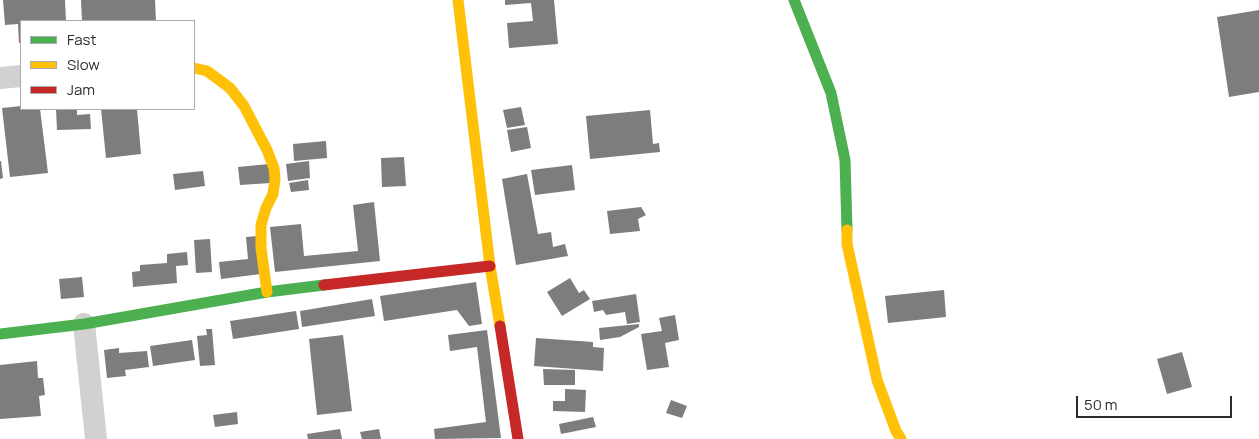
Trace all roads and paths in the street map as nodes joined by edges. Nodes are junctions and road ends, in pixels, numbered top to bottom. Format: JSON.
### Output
{"nodes":[{"id":1,"x":458,"y":0,"type":"edge"},
{"id":2,"x":794,"y":0,"type":"edge"},
{"id":3,"x":195,"y":68,"type":"edge"},
{"id":4,"x":20,"y":76,"type":"edge"},
{"id":5,"x":0,"y":78,"type":"edge"},
{"id":6,"x":490,"y":266,"type":"junction"},
{"id":7,"x":267,"y":292,"type":"junction"},
{"id":8,"x":84,"y":324,"type":"junction"},
{"id":9,"x":0,"y":334,"type":"edge"},
{"id":10,"x":96,"y":439,"type":"edge"},
{"id":11,"x":518,"y":439,"type":"edge"},
{"id":12,"x":901,"y":439,"type":"edge"}],
"edges":[{"from":1,"to":6,"type":"street"},
{"from":2,"to":12,"type":"street"},
{"from":3,"to":7,"type":"street"},
{"from":4,"to":5,"type":"street"},
{"from":6,"to":7,"type":"street"},
{"from":6,"to":11,"type":"street"},
{"from":7,"to":8,"type":"street"},
{"from":8,"to":9,"type":"street"},
{"from":8,"to":10,"type":"street"}]}
